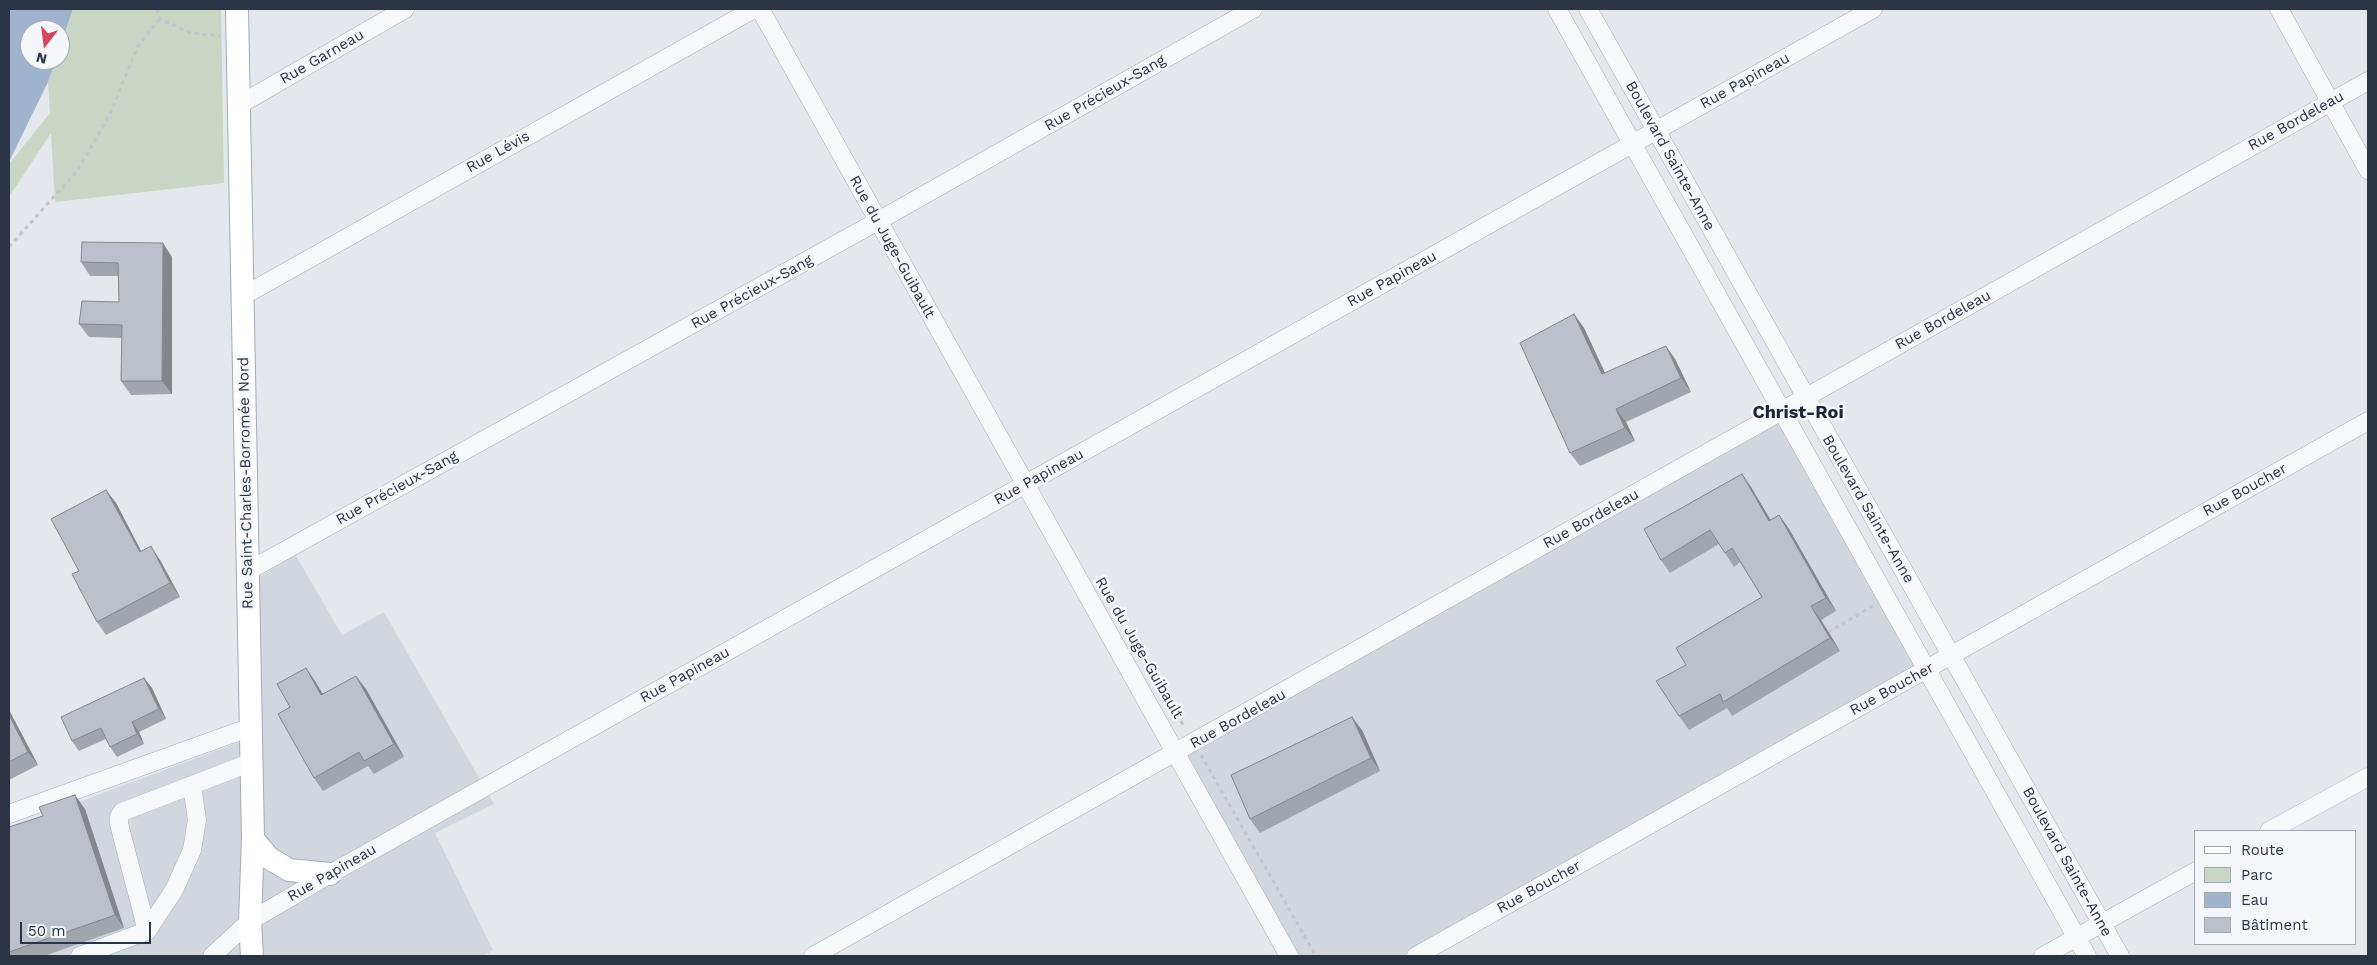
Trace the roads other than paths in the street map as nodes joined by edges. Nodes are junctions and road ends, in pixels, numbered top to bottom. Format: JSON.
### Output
{"nodes":[{"id":1,"x":237,"y":9,"type":"edge"},
{"id":2,"x":404,"y":9,"type":"edge"},
{"id":3,"x":754,"y":9,"type":"edge"},
{"id":4,"x":760,"y":9,"type":"edge"},
{"id":5,"x":1253,"y":9,"type":"edge"},
{"id":6,"x":1557,"y":9,"type":"edge"},
{"id":7,"x":1588,"y":9,"type":"edge"},
{"id":8,"x":1873,"y":9,"type":"edge"},
{"id":9,"x":2278,"y":9,"type":"edge"},
{"id":10,"x":2368,"y":81,"type":"edge"},
{"id":11,"x":2330,"y":102,"type":"junction"},
{"id":12,"x":239,"y":104,"type":"junction"},
{"id":13,"x":1655,"y":131,"type":"junction"},
{"id":14,"x":1631,"y":144,"type":"junction"},
{"id":15,"x":2368,"y":170,"type":"edge"},
{"id":16,"x":878,"y":221,"type":"junction"},
{"id":17,"x":243,"y":296,"type":"junction"},
{"id":18,"x":1805,"y":398,"type":"junction"},
{"id":19,"x":1781,"y":412,"type":"junction"},
{"id":20,"x":2368,"y":421,"type":"edge"},
{"id":21,"x":1025,"y":484,"type":"junction"},
{"id":22,"x":248,"y":572,"type":"junction"},
{"id":23,"x":1952,"y":655,"type":"junction"},
{"id":24,"x":1927,"y":669,"type":"junction"},
{"id":25,"x":251,"y":727,"type":"junction"},
{"id":26,"x":1176,"y":754,"type":"junction"},
{"id":27,"x":252,"y":762,"type":"junction"},
{"id":28,"x":2368,"y":777,"type":"edge"},
{"id":29,"x":192,"y":785,"type":"junction"},
{"id":30,"x":9,"y":814,"type":"edge"},
{"id":31,"x":2271,"y":830,"type":"edge"},
{"id":32,"x":253,"y":839,"type":"junction"},
{"id":33,"x":2194,"y":872,"type":"edge"},
{"id":34,"x":330,"y":874,"type":"junction"},
{"id":35,"x":250,"y":921,"type":"junction"},
{"id":36,"x":2102,"y":923,"type":"junction"},
{"id":37,"x":147,"y":931,"type":"junction"},
{"id":38,"x":2076,"y":937,"type":"junction"},
{"id":39,"x":80,"y":956,"type":"edge"},
{"id":40,"x":212,"y":956,"type":"edge"},
{"id":41,"x":252,"y":956,"type":"edge"},
{"id":42,"x":812,"y":956,"type":"edge"},
{"id":43,"x":1289,"y":956,"type":"edge"},
{"id":44,"x":1416,"y":956,"type":"edge"},
{"id":45,"x":2043,"y":956,"type":"edge"},
{"id":46,"x":2087,"y":956,"type":"edge"},
{"id":47,"x":2120,"y":956,"type":"edge"}],
"edges":[{"from":1,"to":12,"type":"main road","name":"Rue Saint-Charles-Borromée Nord"},
{"from":2,"to":12,"type":"street","name":"Rue Garneau"},
{"from":3,"to":17,"type":"street","name":"Rue Lévis"},
{"from":4,"to":16,"type":"street","name":"Rue du Juge-Guibault"},
{"from":5,"to":16,"type":"street","name":"Rue Précieux-Sang"},
{"from":6,"to":14,"type":"street","name":"Boulevard Sainte-Anne"},
{"from":7,"to":13,"type":"street","name":"Boulevard Sainte-Anne"},
{"from":8,"to":13,"type":"street","name":"Rue Papineau"},
{"from":9,"to":11,"type":"street"},
{"from":10,"to":11,"type":"street","name":"Rue Bordeleau"},
{"from":11,"to":15,"type":"street"},
{"from":11,"to":18,"type":"street","name":"Rue Bordeleau"},
{"from":12,"to":17,"type":"main road","name":"Rue Saint-Charles-Borromée Nord"},
{"from":13,"to":14,"type":"street","name":"Rue Papineau"},
{"from":13,"to":18,"type":"street","name":"Boulevard Sainte-Anne"},
{"from":14,"to":19,"type":"street","name":"Boulevard Sainte-Anne"},
{"from":14,"to":21,"type":"street","name":"Rue Papineau"},
{"from":16,"to":21,"type":"street","name":"Rue du Juge-Guibault"},
{"from":16,"to":22,"type":"street","name":"Rue Précieux-Sang"},
{"from":17,"to":22,"type":"main road","name":"Rue Saint-Charles-Borromée Nord"},
{"from":18,"to":19,"type":"street","name":"Rue Bordeleau"},
{"from":18,"to":23,"type":"street","name":"Boulevard Sainte-Anne"},
{"from":19,"to":24,"type":"street","name":"Boulevard Sainte-Anne"},
{"from":19,"to":26,"type":"street","name":"Rue Bordeleau"},
{"from":20,"to":23,"type":"street","name":"Rue Boucher"},
{"from":21,"to":26,"type":"street","name":"Rue du Juge-Guibault"},
{"from":21,"to":34,"type":"street","name":"Rue Papineau"},
{"from":22,"to":25,"type":"main road","name":"Rue Saint-Charles-Borromée Nord"},
{"from":23,"to":24,"type":"street","name":"Rue Boucher"},
{"from":23,"to":36,"type":"street","name":"Boulevard Sainte-Anne"},
{"from":24,"to":38,"type":"street","name":"Boulevard Sainte-Anne"},
{"from":24,"to":44,"type":"street","name":"Rue Boucher"},
{"from":25,"to":27,"type":"main road","name":"Rue Saint-Charles-Borromée Nord"},
{"from":25,"to":30,"type":"street"},
{"from":26,"to":42,"type":"street","name":"Rue Bordeleau"},
{"from":26,"to":43,"type":"street","name":"Rue du Juge-Guibault"},
{"from":27,"to":29,"type":"street"},
{"from":27,"to":32,"type":"main road","name":"Rue Saint-Charles-Borromée Nord"},
{"from":28,"to":31,"type":"street"},
{"from":29,"to":37,"type":"street"},
{"from":29,"to":37,"type":"street"},
{"from":32,"to":34,"type":"main road"},
{"from":32,"to":35,"type":"main road","name":"Rue Saint-Charles-Borromée Nord"},
{"from":33,"to":36,"type":"street"},
{"from":34,"to":35,"type":"street","name":"Rue Papineau"},
{"from":35,"to":40,"type":"street","name":"Rue Papineau"},
{"from":35,"to":41,"type":"main road","name":"Rue Saint-Charles-Borromée Nord"},
{"from":36,"to":38,"type":"street"},
{"from":36,"to":47,"type":"street","name":"Boulevard Sainte-Anne"},
{"from":37,"to":39,"type":"street"},
{"from":38,"to":45,"type":"street"},
{"from":38,"to":46,"type":"street","name":"Boulevard Sainte-Anne"}]}
